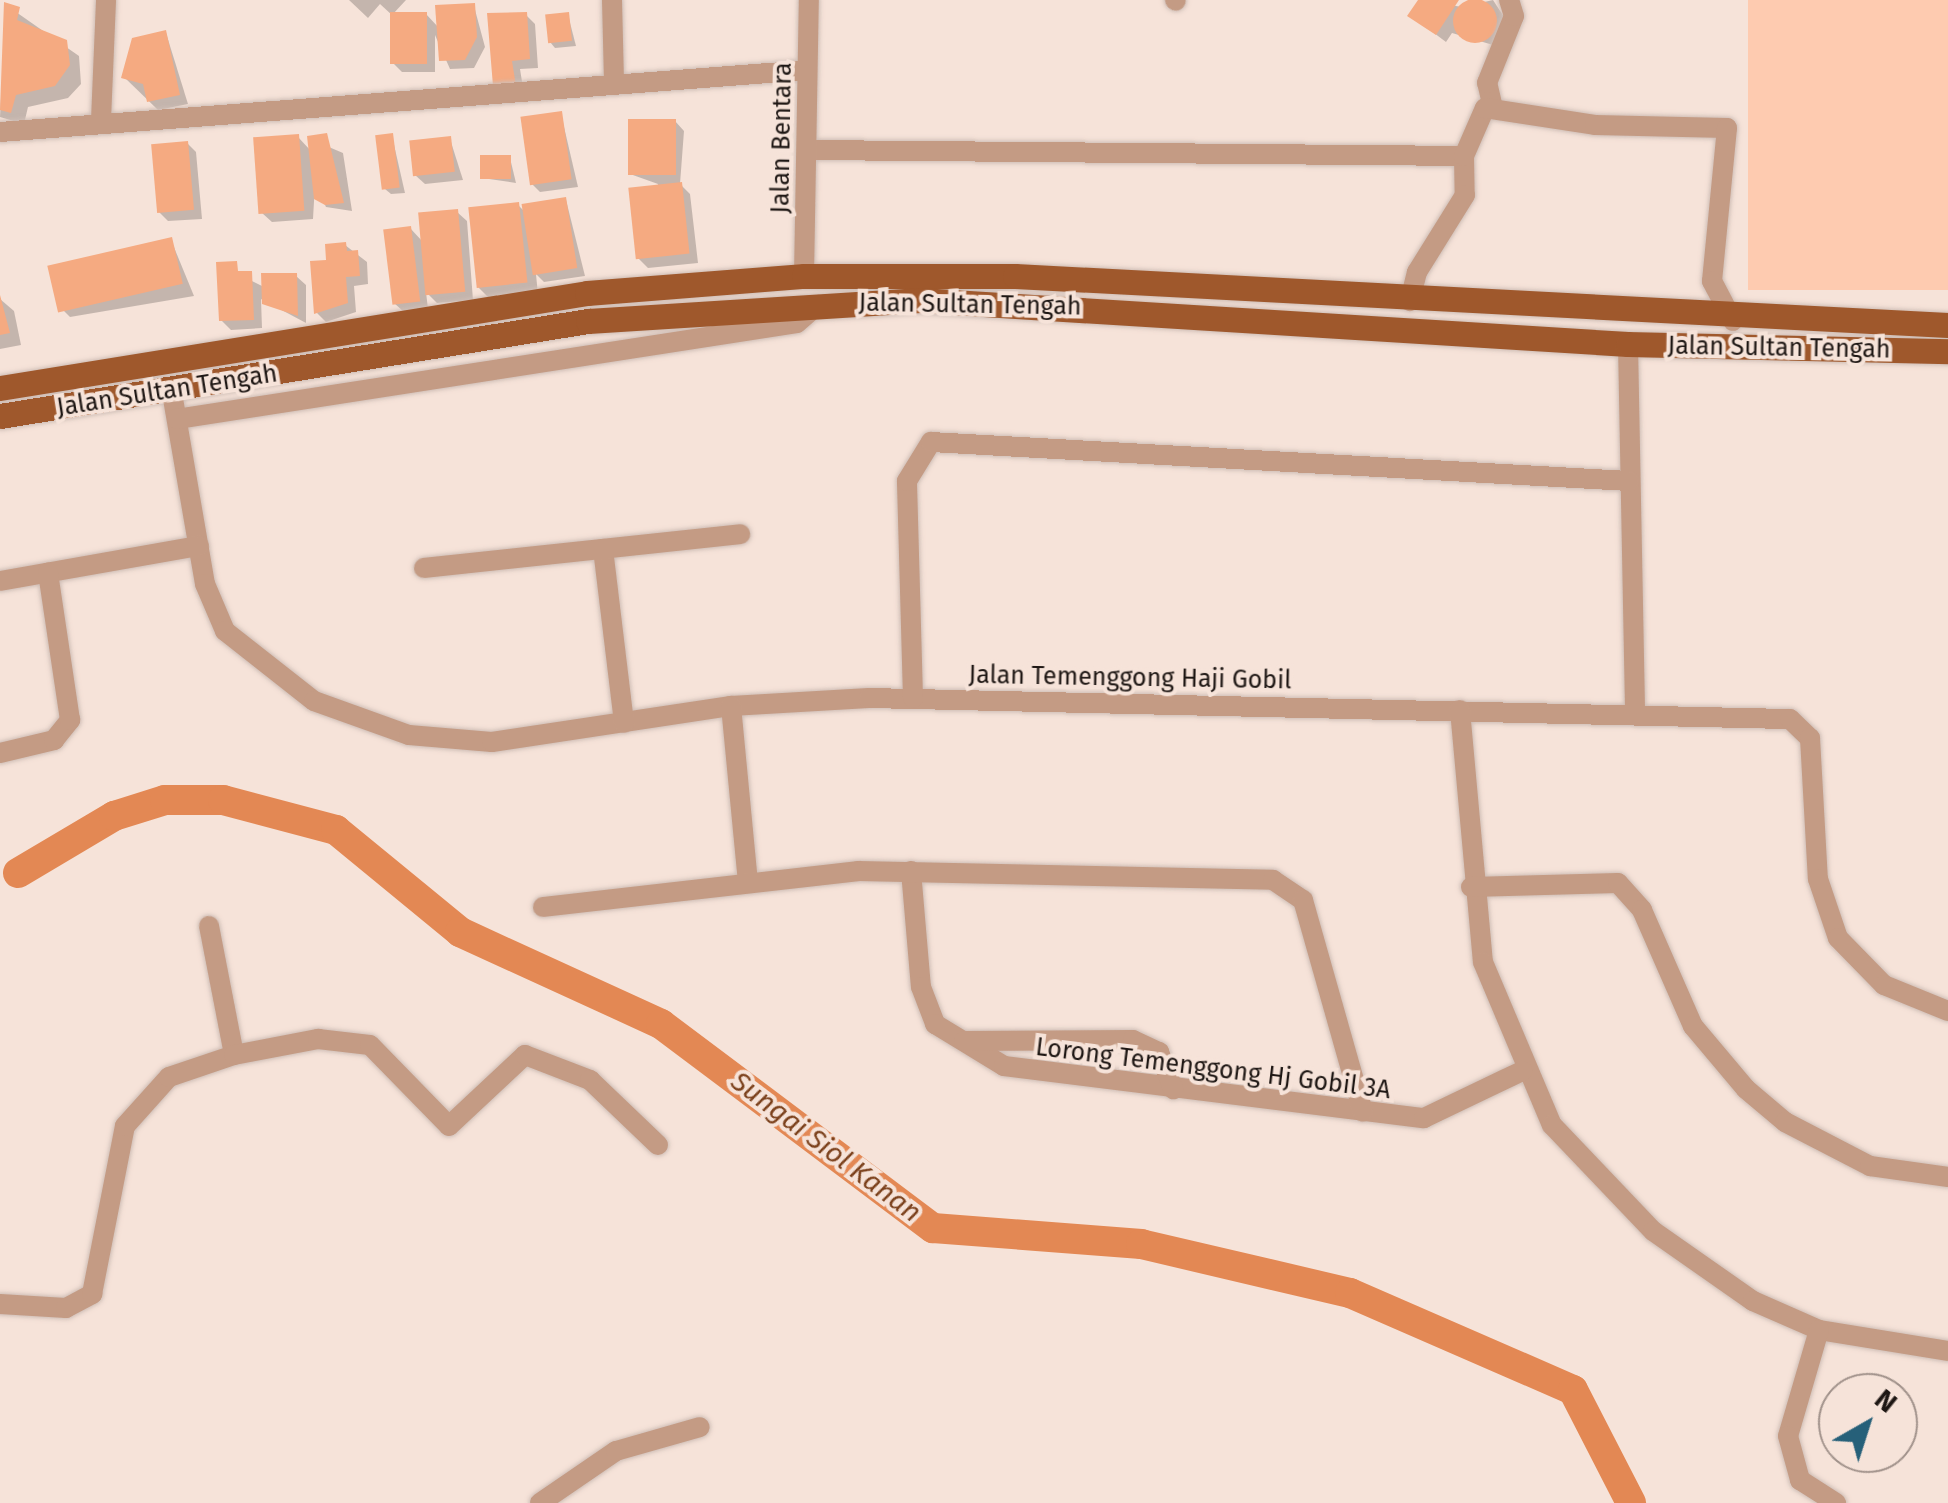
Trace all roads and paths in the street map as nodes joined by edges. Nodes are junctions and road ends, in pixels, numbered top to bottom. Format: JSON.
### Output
{"nodes":[{"id":1,"x":106,"y":0,"type":"edge"},
{"id":2,"x":612,"y":0,"type":"edge"},
{"id":3,"x":810,"y":0,"type":"edge"},
{"id":4,"x":1509,"y":0,"type":"edge"},
{"id":5,"x":807,"y":70,"type":"junction"},
{"id":6,"x":614,"y":83,"type":"junction"},
{"id":7,"x":1493,"y":108,"type":"junction"},
{"id":8,"x":101,"y":120,"type":"junction"},
{"id":9,"x":0,"y":132,"type":"edge"},
{"id":10,"x":808,"y":150,"type":"junction"},
{"id":11,"x":1464,"y":156,"type":"junction"},
{"id":12,"x":804,"y":276,"type":"junction"},
{"id":13,"x":1410,"y":301,"type":"junction"},
{"id":14,"x":818,"y":305,"type":"junction"},
{"id":15,"x":1732,"y":320,"type":"junction"},
{"id":16,"x":1948,"y":326,"type":"edge"},
{"id":17,"x":1628,"y":344,"type":"junction"},
{"id":18,"x":1948,"y":351,"type":"edge"},
{"id":19,"x":0,"y":388,"type":"edge"},
{"id":20,"x":172,"y":393,"type":"junction"},
{"id":21,"x":0,"y":416,"type":"edge"},
{"id":22,"x":177,"y":419,"type":"junction"},
{"id":23,"x":1630,"y":481,"type":"junction"},
{"id":24,"x":740,"y":534,"type":"dead end"},
{"id":25,"x":198,"y":546,"type":"junction"},
{"id":26,"x":603,"y":550,"type":"junction"},
{"id":27,"x":424,"y":568,"type":"dead end"},
{"id":28,"x":48,"y":574,"type":"junction"},
{"id":29,"x":0,"y":581,"type":"edge"},
{"id":30,"x":914,"y":698,"type":"junction"},
{"id":31,"x":731,"y":706,"type":"junction"},
{"id":32,"x":1460,"y":710,"type":"junction"},
{"id":33,"x":1635,"y":711,"type":"junction"},
{"id":34,"x":624,"y":723,"type":"junction"},
{"id":35,"x":0,"y":753,"type":"edge"},
{"id":36,"x":911,"y":871,"type":"junction"},
{"id":37,"x":748,"y":881,"type":"junction"},
{"id":38,"x":1471,"y":887,"type":"junction"},
{"id":39,"x":543,"y":907,"type":"dead end"},
{"id":40,"x":210,"y":926,"type":"dead end"},
{"id":41,"x":1948,"y":1011,"type":"edge"},
{"id":42,"x":964,"y":1041,"type":"junction"},
{"id":43,"x":234,"y":1055,"type":"junction"},
{"id":44,"x":1522,"y":1071,"type":"junction"},
{"id":45,"x":1173,"y":1089,"type":"junction"},
{"id":46,"x":1363,"y":1112,"type":"junction"},
{"id":47,"x":658,"y":1146,"type":"dead end"},
{"id":48,"x":1948,"y":1177,"type":"edge"},
{"id":49,"x":0,"y":1304,"type":"edge"},
{"id":50,"x":1819,"y":1330,"type":"junction"},
{"id":51,"x":1948,"y":1352,"type":"edge"},
{"id":52,"x":700,"y":1428,"type":"dead end"},
{"id":53,"x":540,"y":1503,"type":"edge"},
{"id":54,"x":1836,"y":1503,"type":"edge"}],
"edges":[{"from":1,"to":8,"type":"street"},
{"from":2,"to":6,"type":"street"},
{"from":3,"to":5,"type":"street","name":"Jalan Bentara"},
{"from":4,"to":7,"type":"street"},
{"from":5,"to":6,"type":"street"},
{"from":5,"to":10,"type":"street","name":"Jalan Bentara"},
{"from":6,"to":8,"type":"street"},
{"from":7,"to":11,"type":"street"},
{"from":7,"to":15,"type":"street"},
{"from":8,"to":9,"type":"street"},
{"from":10,"to":11,"type":"street"},
{"from":10,"to":12,"type":"street","name":"Jalan Bentara"},
{"from":11,"to":13,"type":"street"},
{"from":12,"to":13,"type":"main road","name":"Jalan Sultan Tengah"},
{"from":12,"to":19,"type":"main road","name":"Jalan Sultan Tengah"},
{"from":13,"to":15,"type":"main road","name":"Jalan Sultan Tengah"},
{"from":14,"to":17,"type":"main road","name":"Jalan Sultan Tengah"},
{"from":14,"to":20,"type":"main road","name":"Jalan Sultan Tengah"},
{"from":14,"to":22,"type":"street"},
{"from":15,"to":16,"type":"main road","name":"Jalan Sultan Tengah"},
{"from":17,"to":18,"type":"main road","name":"Jalan Sultan Tengah"},
{"from":17,"to":23,"type":"street"},
{"from":20,"to":21,"type":"main road","name":"Jalan Sultan Tengah"},
{"from":20,"to":22,"type":"street","name":"Jalan Temenggong Haji Gobil"},
{"from":22,"to":25,"type":"street","name":"Jalan Temenggong Haji Gobil"},
{"from":23,"to":30,"type":"street"},
{"from":23,"to":33,"type":"street"},
{"from":24,"to":26,"type":"street"},
{"from":25,"to":28,"type":"street"},
{"from":25,"to":34,"type":"street","name":"Jalan Temenggong Haji Gobil"},
{"from":26,"to":27,"type":"street"},
{"from":26,"to":34,"type":"street"},
{"from":28,"to":29,"type":"street"},
{"from":28,"to":35,"type":"street"},
{"from":30,"to":31,"type":"street","name":"Jalan Temenggong Haji Gobil"},
{"from":30,"to":32,"type":"street","name":"Jalan Temenggong Haji Gobil"},
{"from":31,"to":34,"type":"street","name":"Jalan Temenggong Haji Gobil"},
{"from":31,"to":37,"type":"street"},
{"from":32,"to":33,"type":"street","name":"Jalan Temenggong Haji Gobil"},
{"from":32,"to":38,"type":"street"},
{"from":33,"to":41,"type":"street","name":"Jalan Temenggong Haji Gobil"},
{"from":36,"to":37,"type":"street"},
{"from":36,"to":42,"type":"street","name":"Lorong Temenggong Hj Gobil 3A"},
{"from":36,"to":46,"type":"street"},
{"from":37,"to":39,"type":"street"},
{"from":38,"to":44,"type":"street"},
{"from":38,"to":48,"type":"street"},
{"from":40,"to":43,"type":"street"},
{"from":42,"to":45,"type":"street","name":"Lorong Temenggong Hj Gobil 3A"},
{"from":42,"to":45,"type":"street"},
{"from":43,"to":47,"type":"street"},
{"from":43,"to":49,"type":"street"},
{"from":44,"to":46,"type":"street","name":"Lorong Temenggong Hj Gobil 3A"},
{"from":44,"to":50,"type":"street"},
{"from":45,"to":46,"type":"street","name":"Lorong Temenggong Hj Gobil 3A"},
{"from":50,"to":51,"type":"street"},
{"from":50,"to":54,"type":"street"},
{"from":52,"to":53,"type":"street"}]}
